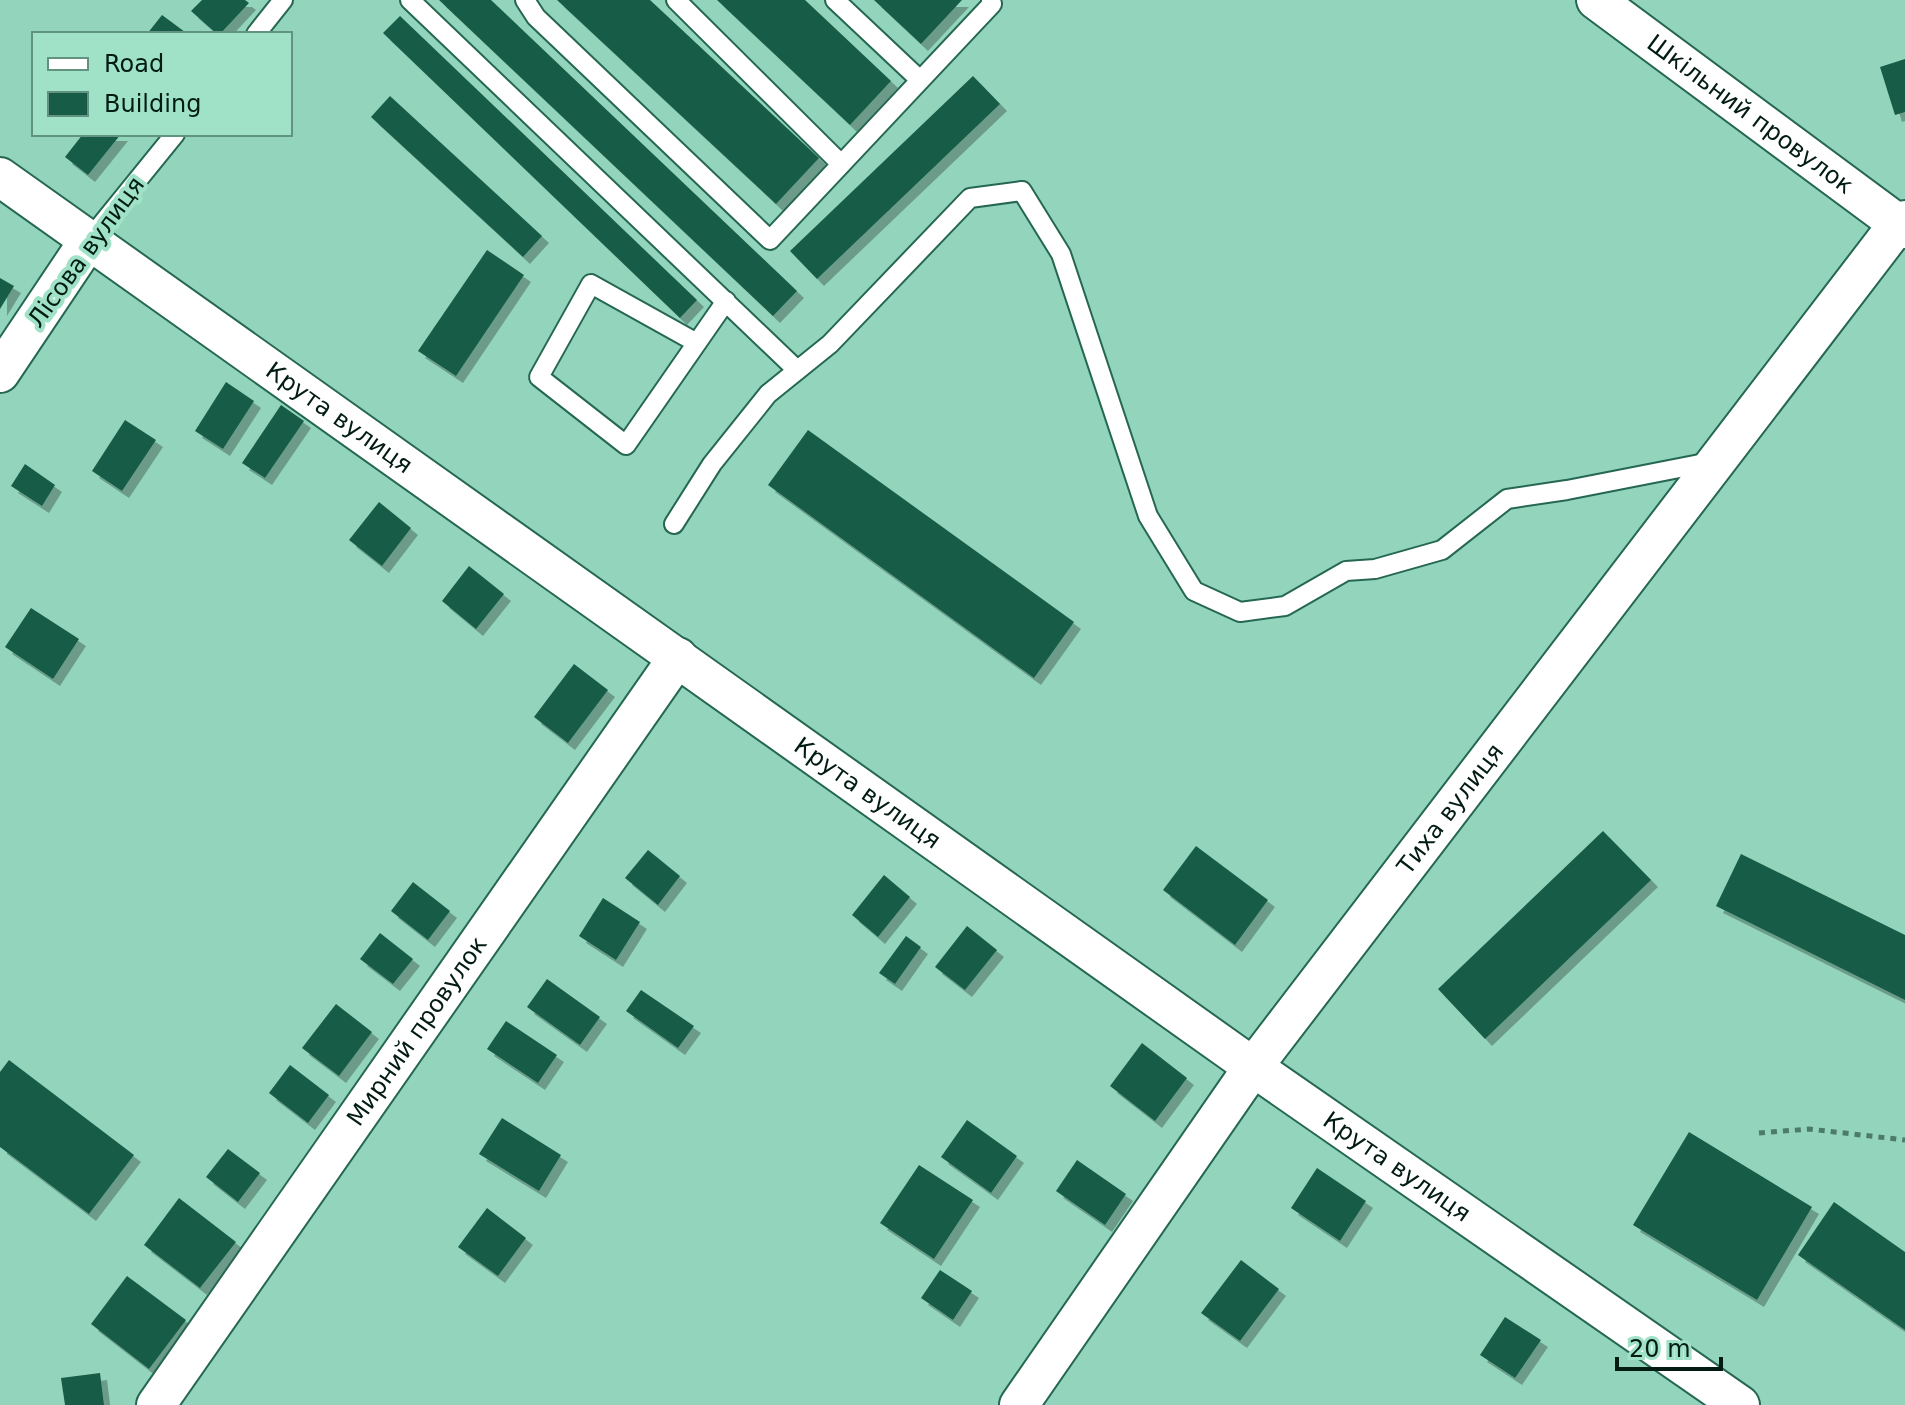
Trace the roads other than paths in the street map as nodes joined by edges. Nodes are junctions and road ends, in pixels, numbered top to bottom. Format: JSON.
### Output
{"nodes":[{"id":1,"x":283,"y":0,"type":"edge"},
{"id":2,"x":410,"y":0,"type":"edge"},
{"id":3,"x":525,"y":0,"type":"edge"},
{"id":4,"x":676,"y":0,"type":"edge"},
{"id":5,"x":835,"y":0,"type":"edge"},
{"id":6,"x":1596,"y":0,"type":"edge"},
{"id":7,"x":990,"y":1,"type":"edge"},
{"id":8,"x":258,"y":32,"type":"edge"},
{"id":9,"x":920,"y":80,"type":"junction"},
{"id":10,"x":173,"y":136,"type":"edge"},
{"id":11,"x":841,"y":164,"type":"junction"},
{"id":12,"x":0,"y":177,"type":"edge"},
{"id":13,"x":1903,"y":225,"type":"edge"},
{"id":14,"x":89,"y":240,"type":"junction"},
{"id":15,"x":726,"y":301,"type":"junction"},
{"id":16,"x":697,"y":343,"type":"junction"},
{"id":17,"x":797,"y":370,"type":"junction"},
{"id":18,"x":0,"y":373,"type":"edge"},
{"id":19,"x":1717,"y":460,"type":"junction"},
{"id":20,"x":674,"y":524,"type":"dead end"},
{"id":21,"x":678,"y":657,"type":"junction"},
{"id":22,"x":1253,"y":1067,"type":"junction"},
{"id":23,"x":156,"y":1405,"type":"edge"},
{"id":24,"x":1019,"y":1405,"type":"edge"},
{"id":25,"x":1740,"y":1405,"type":"edge"}],
"edges":[{"from":1,"to":8,"type":"lane"},
{"from":2,"to":15,"type":"lane"},
{"from":3,"to":11,"type":"lane"},
{"from":4,"to":11,"type":"lane"},
{"from":5,"to":9,"type":"lane"},
{"from":6,"to":13,"type":"street","name":"Шкільний провулок"},
{"from":7,"to":9,"type":"lane"},
{"from":9,"to":11,"type":"lane"},
{"from":10,"to":14,"type":"lane","name":"Лісова вулиця"},
{"from":12,"to":14,"type":"street","name":"Крута вулиця"},
{"from":13,"to":19,"type":"street","name":"Тиха вулиця"},
{"from":14,"to":18,"type":"street","name":"Лісова вулиця"},
{"from":14,"to":21,"type":"street","name":"Крута вулиця"},
{"from":15,"to":16,"type":"lane"},
{"from":15,"to":17,"type":"lane"},
{"from":16,"to":16,"type":"lane"},
{"from":17,"to":19,"type":"lane"},
{"from":17,"to":20,"type":"lane"},
{"from":19,"to":22,"type":"street","name":"Тиха вулиця"},
{"from":21,"to":22,"type":"street","name":"Крута вулиця"},
{"from":21,"to":23,"type":"street","name":"Мирний провулок"},
{"from":22,"to":24,"type":"street","name":"Тиха вулиця"},
{"from":22,"to":25,"type":"street","name":"Крута вулиця"}]}
